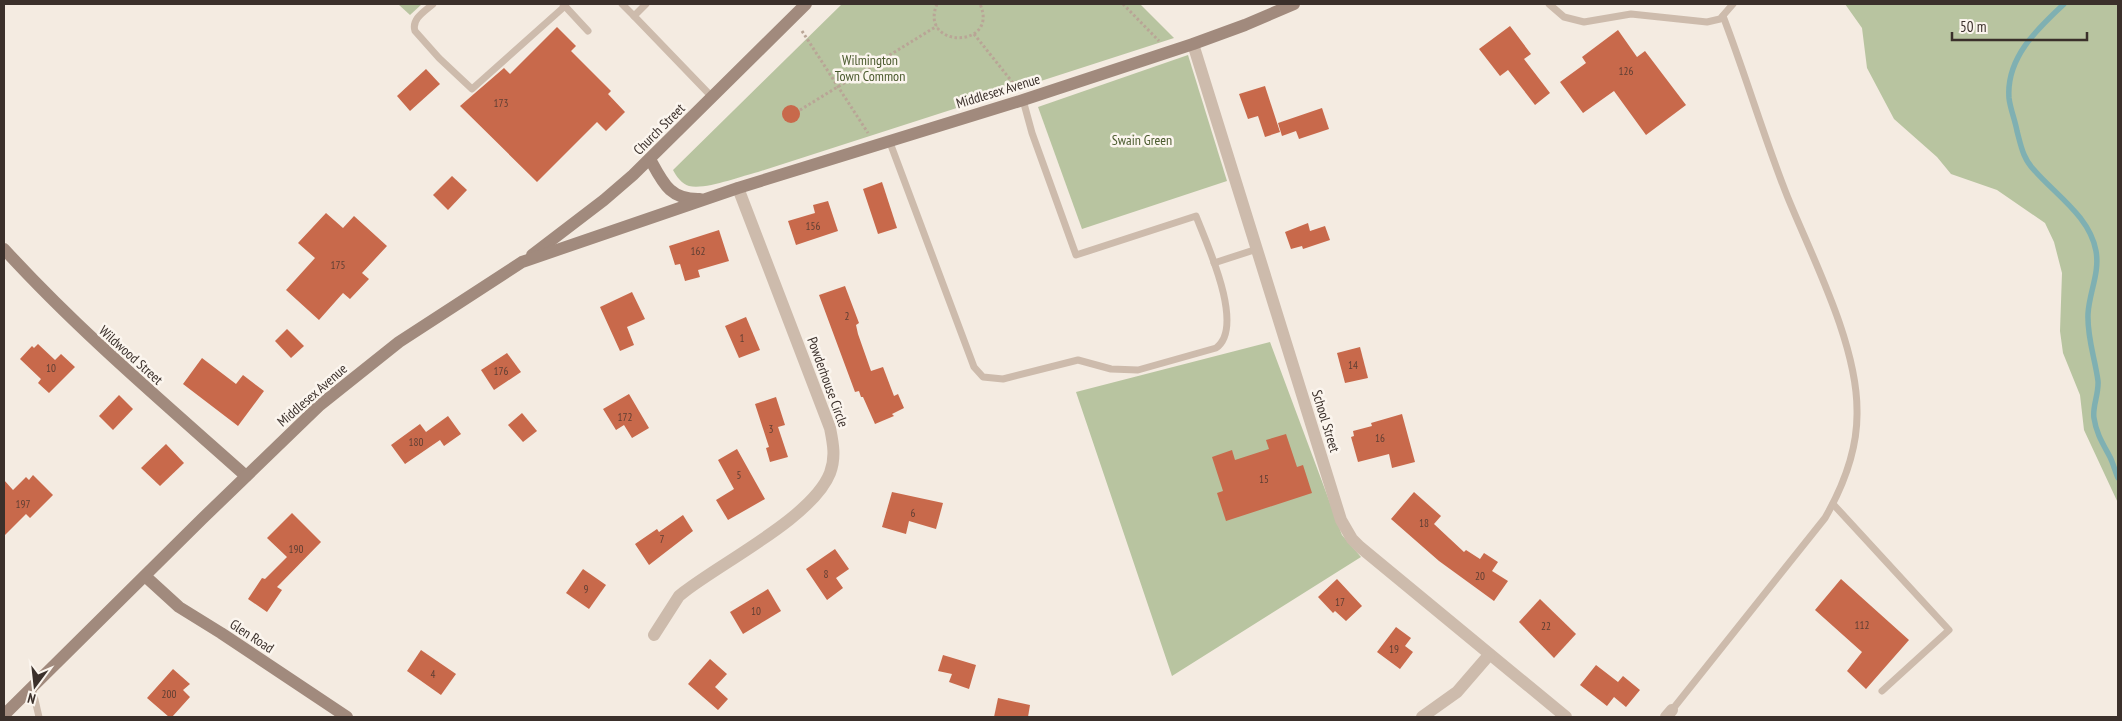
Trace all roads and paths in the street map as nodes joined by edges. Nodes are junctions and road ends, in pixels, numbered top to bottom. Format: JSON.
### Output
{"nodes":[{"id":1,"x":433,"y":4,"type":"edge"},
{"id":2,"x":622,"y":4,"type":"edge"},
{"id":3,"x":646,"y":4,"type":"edge"},
{"id":4,"x":806,"y":4,"type":"edge"},
{"id":5,"x":937,"y":4,"type":"edge"},
{"id":6,"x":980,"y":4,"type":"edge"},
{"id":7,"x":1123,"y":4,"type":"edge"},
{"id":8,"x":1294,"y":4,"type":"edge"},
{"id":9,"x":1549,"y":4,"type":"edge"},
{"id":10,"x":1733,"y":4,"type":"edge"},
{"id":11,"x":564,"y":5,"type":"edge"},
{"id":12,"x":634,"y":16,"type":"junction"},
{"id":13,"x":1723,"y":16,"type":"junction"},
{"id":14,"x":937,"y":26,"type":"junction"},
{"id":15,"x":588,"y":31,"type":"dead end"},
{"id":16,"x":802,"y":31,"type":"dead end"},
{"id":17,"x":974,"y":34,"type":"junction"},
{"id":18,"x":1161,"y":43,"type":"dead end"},
{"id":19,"x":1193,"y":44,"type":"junction"},
{"id":20,"x":838,"y":87,"type":"junction"},
{"id":21,"x":1020,"y":94,"type":"junction"},
{"id":22,"x":712,"y":97,"type":"junction"},
{"id":23,"x":800,"y":110,"type":"dead end"},
{"id":24,"x":870,"y":136,"type":"dead end"},
{"id":25,"x":890,"y":140,"type":"junction"},
{"id":26,"x":650,"y":159,"type":"junction"},
{"id":27,"x":738,"y":188,"type":"junction"},
{"id":28,"x":708,"y":199,"type":"junction"},
{"id":29,"x":4,"y":249,"type":"edge"},
{"id":30,"x":1257,"y":249,"type":"junction"},
{"id":31,"x":522,"y":262,"type":"junction"},
{"id":32,"x":1214,"y":263,"type":"junction"},
{"id":33,"x":246,"y":476,"type":"junction"},
{"id":34,"x":1833,"y":504,"type":"junction"},
{"id":35,"x":145,"y":576,"type":"junction"},
{"id":36,"x":654,"y":635,"type":"dead end"},
{"id":37,"x":1489,"y":655,"type":"junction"},
{"id":38,"x":32,"y":687,"type":"junction"},
{"id":39,"x":1882,"y":691,"type":"dead end"},
{"id":40,"x":1669,"y":714,"type":"edge"},
{"id":41,"x":4,"y":715,"type":"edge"},
{"id":42,"x":38,"y":717,"type":"edge"},
{"id":43,"x":347,"y":717,"type":"edge"},
{"id":44,"x":1422,"y":717,"type":"edge"},
{"id":45,"x":1566,"y":717,"type":"edge"}],
"edges":[{"from":1,"to":11,"type":"lane"},
{"from":2,"to":12,"type":"lane"},
{"from":3,"to":12,"type":"lane"},
{"from":4,"to":22,"type":"street","name":"Church Street"},
{"from":5,"to":14,"type":"path"},
{"from":6,"to":17,"type":"path"},
{"from":7,"to":18,"type":"path"},
{"from":8,"to":19,"type":"street","name":"Middlesex Avenue"},
{"from":9,"to":13,"type":"lane"},
{"from":10,"to":13,"type":"lane"},
{"from":11,"to":15,"type":"lane"},
{"from":12,"to":22,"type":"lane"},
{"from":13,"to":34,"type":"lane"},
{"from":14,"to":17,"type":"path"},
{"from":14,"to":20,"type":"path"},
{"from":16,"to":20,"type":"path"},
{"from":17,"to":21,"type":"path"},
{"from":19,"to":21,"type":"street","name":"Middlesex Avenue"},
{"from":19,"to":30,"type":"street","name":"School Street"},
{"from":20,"to":23,"type":"path"},
{"from":20,"to":24,"type":"path"},
{"from":21,"to":25,"type":"street","name":"Middlesex Avenue"},
{"from":21,"to":32,"type":"lane"},
{"from":22,"to":26,"type":"street","name":"Church Street"},
{"from":25,"to":27,"type":"street","name":"Middlesex Avenue"},
{"from":25,"to":32,"type":"lane"},
{"from":26,"to":28,"type":"street","name":"Middlesex Avenue"},
{"from":26,"to":31,"type":"street","name":"Church Street"},
{"from":27,"to":28,"type":"street","name":"Middlesex Avenue"},
{"from":27,"to":36,"type":"street","name":"Powderhouse Circle"},
{"from":28,"to":31,"type":"street","name":"Middlesex Avenue"},
{"from":29,"to":33,"type":"street","name":"Wildwood Street"},
{"from":30,"to":32,"type":"lane"},
{"from":30,"to":37,"type":"street","name":"School Street"},
{"from":31,"to":33,"type":"street","name":"Middlesex Avenue"},
{"from":33,"to":35,"type":"street","name":"Middlesex Avenue"},
{"from":34,"to":39,"type":"lane"},
{"from":34,"to":40,"type":"lane"},
{"from":35,"to":38,"type":"street","name":"Middlesex Avenue"},
{"from":35,"to":43,"type":"street","name":"Glen Road"},
{"from":37,"to":44,"type":"street"},
{"from":37,"to":45,"type":"street","name":"School Street"},
{"from":38,"to":41,"type":"street","name":"Middlesex Avenue"},
{"from":38,"to":42,"type":"lane"}]}
